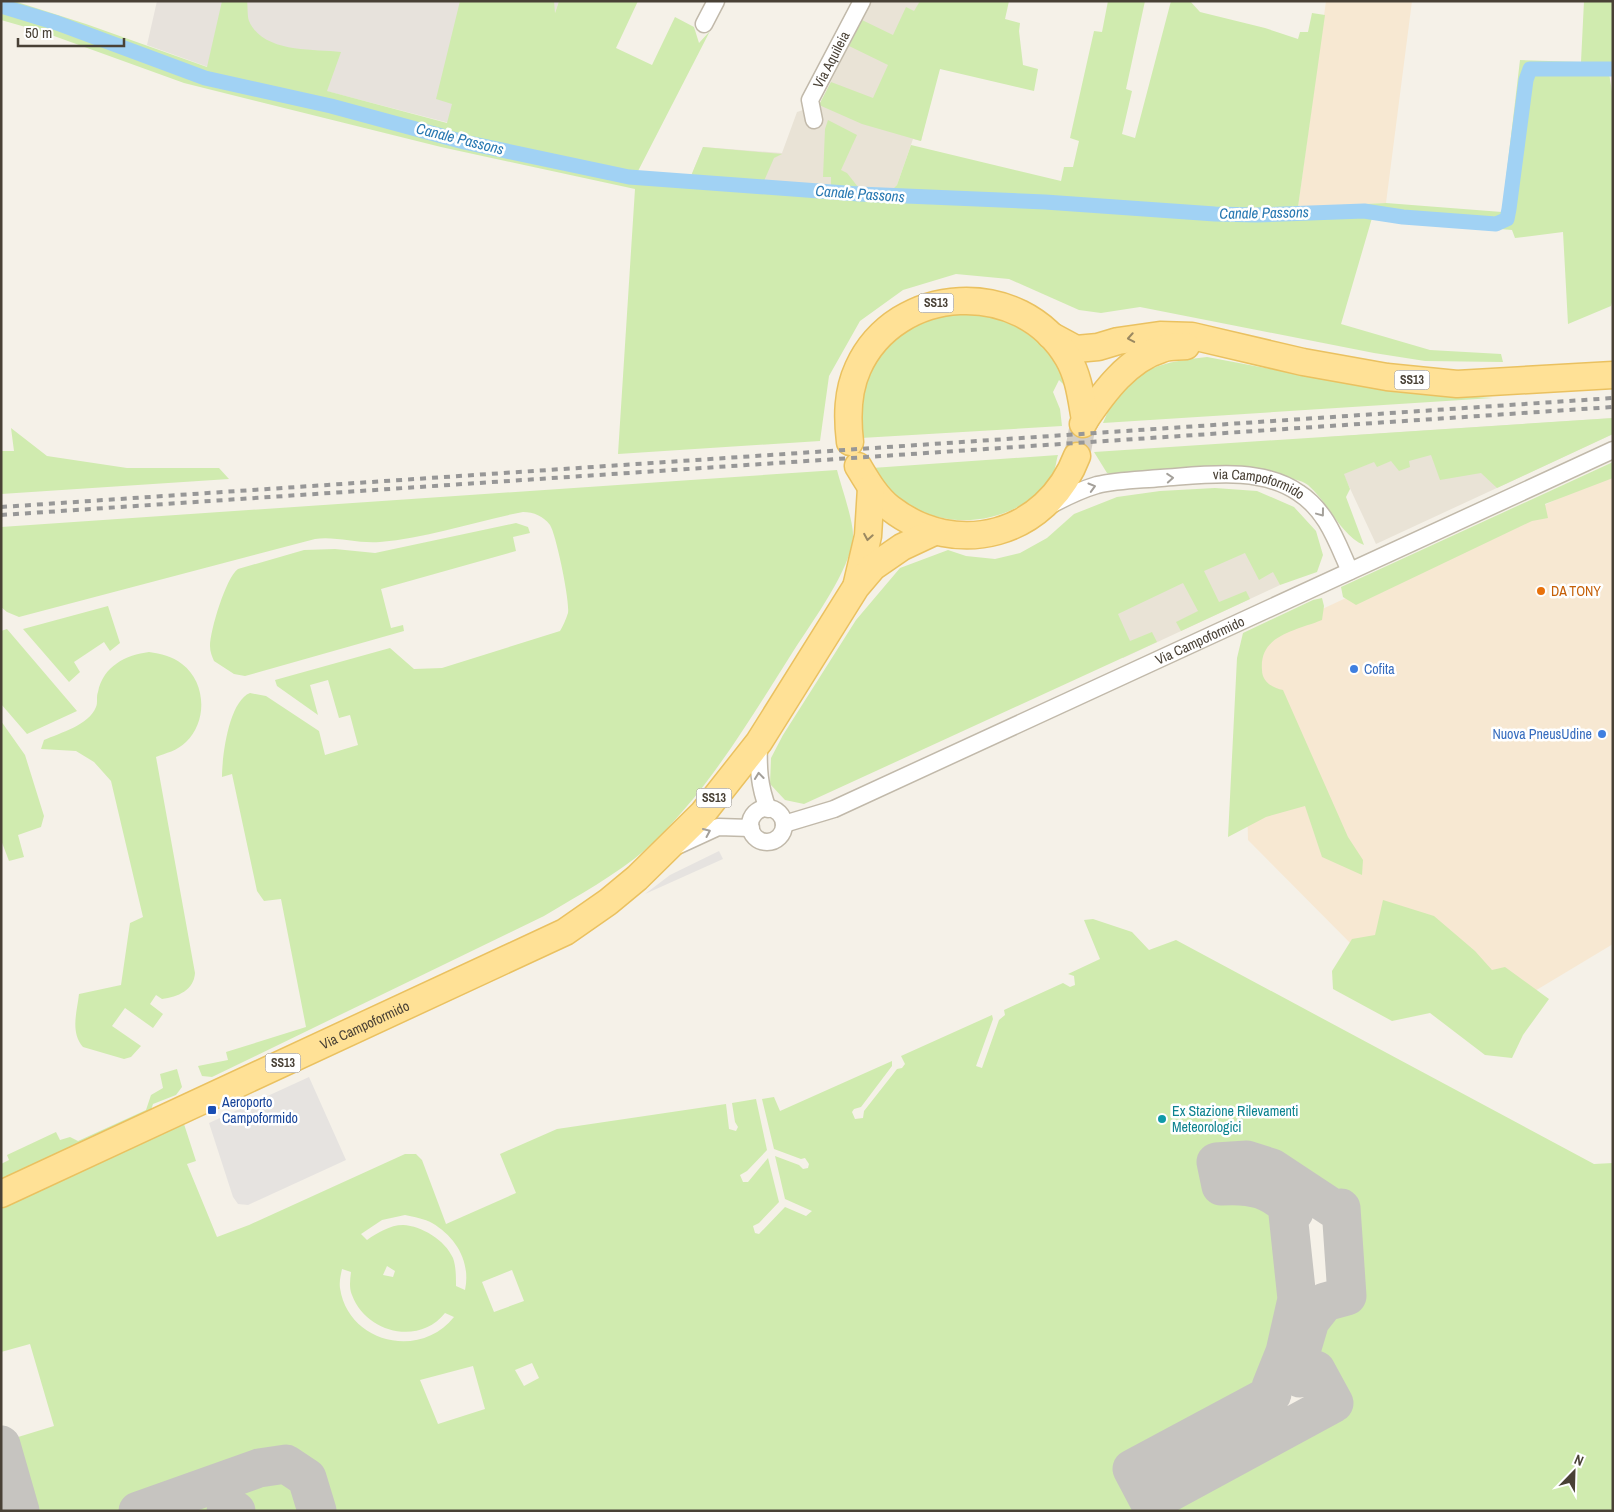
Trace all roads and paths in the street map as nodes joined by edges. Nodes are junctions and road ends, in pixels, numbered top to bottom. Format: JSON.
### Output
{"nodes":[{"id":1,"x":716,"y":1,"type":"edge"},
{"id":2,"x":862,"y":1,"type":"edge"},
{"id":3,"x":704,"y":24,"type":"dead end"},
{"id":4,"x":814,"y":120,"type":"dead end"},
{"id":5,"x":1050,"y":335,"type":"junction"},
{"id":6,"x":1214,"y":341,"type":"junction"},
{"id":7,"x":1613,"y":375,"type":"edge"},
{"id":8,"x":1613,"y":450,"type":"edge"},
{"id":9,"x":1078,"y":456,"type":"tunnel mouth"},
{"id":10,"x":860,"y":466,"type":"junction"},
{"id":11,"x":1034,"y":515,"type":"junction"},
{"id":12,"x":934,"y":532,"type":"junction"},
{"id":13,"x":1350,"y":571,"type":"junction"},
{"id":14,"x":856,"y":587,"type":"junction"},
{"id":15,"x":759,"y":742,"type":"junction"},
{"id":16,"x":768,"y":809,"type":"junction"},
{"id":17,"x":784,"y":824,"type":"junction"},
{"id":18,"x":750,"y":828,"type":"junction"},
{"id":19,"x":666,"y":852,"type":"junction"},
{"id":20,"x":1,"y":1194,"type":"edge"}],
"edges":[{"from":1,"to":3,"type":"street"},
{"from":2,"to":4,"type":"street","name":"Via Aquileia"},
{"from":6,"to":5,"type":"main road","number":"SS13","one_way":true},
{"from":5,"to":6,"type":"main road","number":"SS13"},
{"from":5,"to":10,"type":"main road","number":"SS13"},
{"from":6,"to":7,"type":"main road","name":"SS13","number":"SS13"},
{"from":8,"to":13,"type":"street","name":"Via Campoformido"},
{"from":9,"to":11,"type":"main road"},
{"from":10,"to":12,"type":"main road"},
{"from":10,"to":14,"type":"main road","number":"SS13","one_way":true},
{"from":11,"to":12,"type":"main road"},
{"from":11,"to":13,"type":"street","name":"via Campoformido","one_way":true},
{"from":12,"to":14,"type":"main road","number":"SS13"},
{"from":13,"to":17,"type":"street","name":"Via Campoformido"},
{"from":14,"to":15,"type":"main road","number":"SS13"},
{"from":16,"to":15,"type":"street","one_way":true},
{"from":15,"to":19,"type":"main road","number":"SS13"},
{"from":16,"to":17,"type":"street"},
{"from":16,"to":18,"type":"street"},
{"from":17,"to":18,"type":"street"},
{"from":19,"to":18,"type":"street","one_way":true},
{"from":19,"to":20,"type":"main road","name":"Via Campoformido","number":"SS13"}]}
